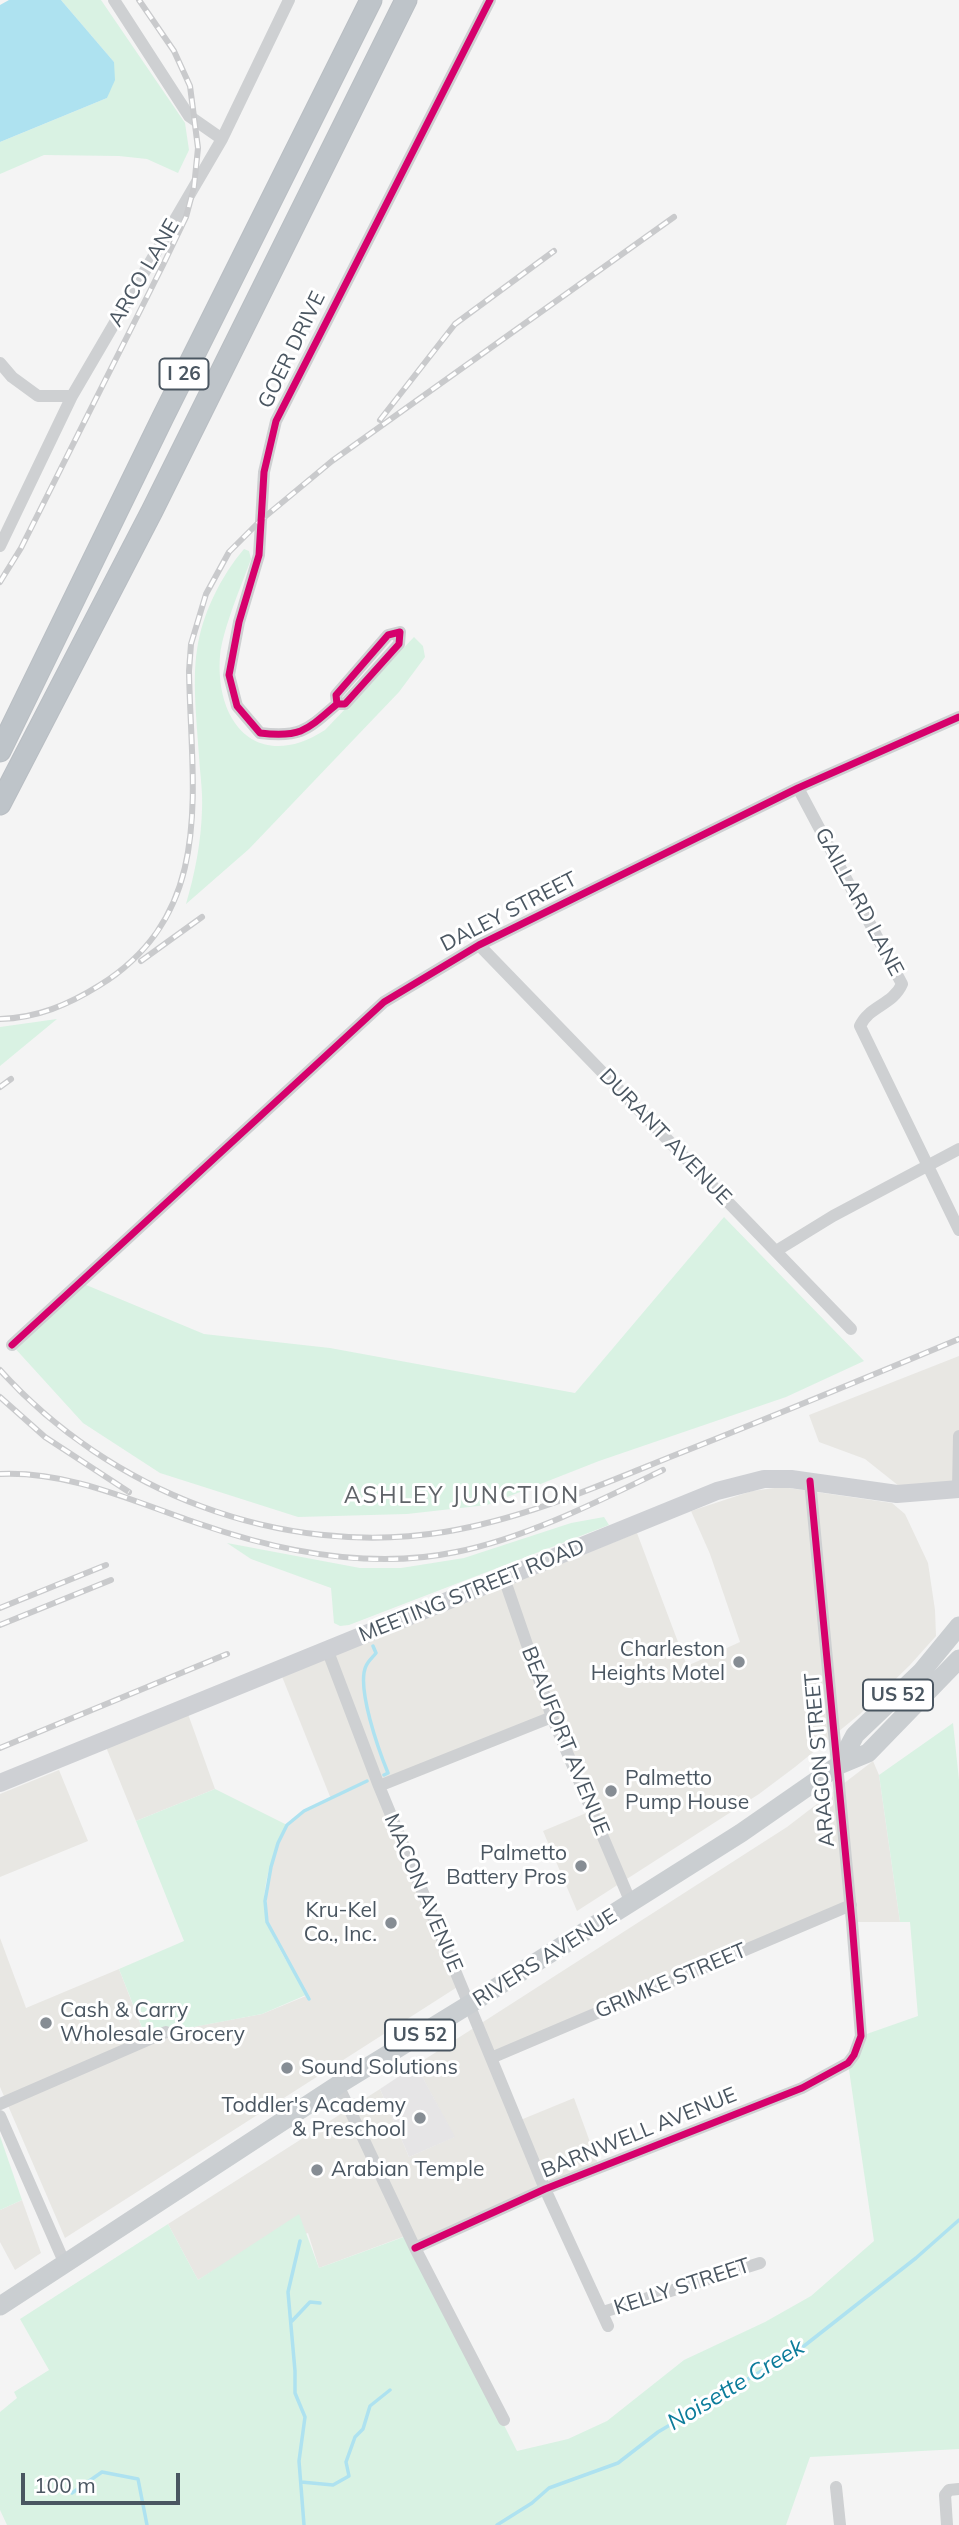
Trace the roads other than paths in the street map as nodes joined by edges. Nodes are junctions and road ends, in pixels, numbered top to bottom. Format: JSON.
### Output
{"nodes":[{"id":1,"x":114,"y":0,"type":"edge"},
{"id":2,"x":289,"y":0,"type":"edge"},
{"id":3,"x":371,"y":0,"type":"edge"},
{"id":4,"x":406,"y":0,"type":"edge"},
{"id":5,"x":420,"y":0,"type":"edge"},
{"id":6,"x":490,"y":0,"type":"edge"},
{"id":7,"x":222,"y":139,"type":"junction"},
{"id":8,"x":319,"y":174,"type":"junction"},
{"id":9,"x":0,"y":363,"type":"edge"},
{"id":10,"x":72,"y":396,"type":"junction"},
{"id":11,"x":0,"y":546,"type":"edge"},
{"id":12,"x":337,"y":704,"type":"junction"},
{"id":13,"x":959,"y":717,"type":"edge"},
{"id":14,"x":0,"y":751,"type":"edge"},
{"id":15,"x":798,"y":788,"type":"junction"},
{"id":16,"x":0,"y":804,"type":"edge"},
{"id":17,"x":478,"y":945,"type":"junction"},
{"id":18,"x":959,"y":1149,"type":"edge"},
{"id":19,"x":929,"y":1166,"type":"junction"},
{"id":20,"x":959,"y":1230,"type":"edge"},
{"id":21,"x":776,"y":1251,"type":"junction"},
{"id":22,"x":851,"y":1329,"type":"dead end"},
{"id":23,"x":12,"y":1345,"type":"dead end"},
{"id":24,"x":959,"y":1436,"type":"edge"},
{"id":25,"x":810,"y":1481,"type":"junction"},
{"id":26,"x":959,"y":1489,"type":"edge"},
{"id":27,"x":503,"y":1578,"type":"junction"},
{"id":28,"x":959,"y":1626,"type":"edge"},
{"id":29,"x":327,"y":1649,"type":"junction"},
{"id":30,"x":959,"y":1659,"type":"edge"},
{"id":31,"x":552,"y":1717,"type":"junction"},
{"id":32,"x":839,"y":1765,"type":"junction"},
{"id":33,"x":0,"y":1783,"type":"edge"},
{"id":34,"x":379,"y":1786,"type":"junction"},
{"id":35,"x":631,"y":1903,"type":"junction"},
{"id":36,"x":850,"y":1905,"type":"junction"},
{"id":37,"x":470,"y":2004,"type":"junction"},
{"id":38,"x":166,"y":2032,"type":"dead end"},
{"id":39,"x":861,"y":2036,"type":"joint"},
{"id":40,"x":491,"y":2058,"type":"junction"},
{"id":41,"x":338,"y":2085,"type":"junction"},
{"id":42,"x":0,"y":2104,"type":"edge"},
{"id":43,"x":0,"y":2116,"type":"edge"},
{"id":44,"x":545,"y":2189,"type":"junction"},
{"id":45,"x":415,"y":2248,"type":"junction"},
{"id":46,"x":760,"y":2263,"type":"dead end"},
{"id":47,"x":65,"y":2264,"type":"junction"},
{"id":48,"x":0,"y":2306,"type":"edge"},
{"id":49,"x":603,"y":2312,"type":"junction"},
{"id":50,"x":608,"y":2326,"type":"dead end"},
{"id":51,"x":504,"y":2420,"type":"dead end"},
{"id":52,"x":836,"y":2487,"type":"dead end"},
{"id":53,"x":959,"y":2489,"type":"edge"},
{"id":54,"x":840,"y":2525,"type":"edge"},
{"id":55,"x":947,"y":2525,"type":"edge"}],
"edges":[{"from":1,"to":7,"type":"street"},
{"from":2,"to":7,"type":"street","name":"ARCO LANE"},
{"from":3,"to":14,"type":"highway","number":"I 26"},
{"from":4,"to":8,"type":"highway","number":"I 26"},
{"from":5,"to":8,"type":"highway"},
{"from":6,"to":12,"type":"street","name":"GOER DRIVE"},
{"from":7,"to":10,"type":"street","name":"ARCO LANE"},
{"from":8,"to":16,"type":"highway","number":"I 26"},
{"from":9,"to":10,"type":"street"},
{"from":10,"to":11,"type":"street","name":"ARCO LANE"},
{"from":12,"to":12,"type":"street","name":"GOER DRIVE"},
{"from":13,"to":15,"type":"street","name":"DALEY STREET"},
{"from":15,"to":17,"type":"street","name":"DALEY STREET"},
{"from":15,"to":19,"type":"street","name":"GAILLARD LANE"},
{"from":17,"to":21,"type":"street","name":"DURANT AVENUE"},
{"from":17,"to":23,"type":"street","name":"DALEY STREET"},
{"from":18,"to":19,"type":"street"},
{"from":19,"to":20,"type":"street","name":"GAILLARD LANE"},
{"from":19,"to":21,"type":"street"},
{"from":21,"to":22,"type":"street","name":"DURANT AVENUE"},
{"from":24,"to":26,"type":"street"},
{"from":25,"to":26,"type":"street","name":"MEETING STREET ROAD"},
{"from":25,"to":27,"type":"street","name":"MEETING STREET ROAD"},
{"from":25,"to":32,"type":"street","name":"ARAGON STREET"},
{"from":27,"to":29,"type":"street","name":"MEETING STREET ROAD"},
{"from":27,"to":31,"type":"street","name":"BEAUFORT AVENUE"},
{"from":28,"to":32,"type":"main road","name":"RIVERS AVENUE","number":"US 52"},
{"from":29,"to":33,"type":"street","name":"MEETING STREET ROAD"},
{"from":29,"to":34,"type":"street","name":"MACON AVENUE"},
{"from":30,"to":32,"type":"main road","name":"RIVERS AVENUE","number":"US 52"},
{"from":31,"to":34,"type":"street"},
{"from":31,"to":35,"type":"street","name":"BEAUFORT AVENUE"},
{"from":32,"to":35,"type":"main road","name":"RIVERS AVENUE","number":"US 52"},
{"from":32,"to":36,"type":"street","name":"ARAGON STREET"},
{"from":34,"to":37,"type":"street","name":"MACON AVENUE"},
{"from":35,"to":37,"type":"main road","name":"RIVERS AVENUE","number":"US 52"},
{"from":36,"to":39,"type":"street","name":"ARAGON STREET"},
{"from":36,"to":40,"type":"street","name":"GRIMKE STREET"},
{"from":37,"to":40,"type":"street","name":"MACON AVENUE"},
{"from":37,"to":41,"type":"main road","name":"RIVERS AVENUE","number":"US 52"},
{"from":38,"to":42,"type":"street"},
{"from":39,"to":44,"type":"street","name":"BARNWELL AVENUE"},
{"from":40,"to":44,"type":"street","name":"MACON AVENUE"},
{"from":41,"to":45,"type":"street"},
{"from":41,"to":47,"type":"main road","name":"RIVERS AVENUE","number":"US 52"},
{"from":43,"to":47,"type":"street"},
{"from":44,"to":45,"type":"street","name":"BARNWELL AVENUE"},
{"from":44,"to":49,"type":"street","name":"MACON AVENUE"},
{"from":45,"to":51,"type":"street"},
{"from":46,"to":49,"type":"street","name":"KELLY STREET"},
{"from":47,"to":48,"type":"main road","name":"RIVERS AVENUE","number":"US 52"},
{"from":49,"to":50,"type":"street","name":"MACON AVENUE"},
{"from":52,"to":54,"type":"street"},
{"from":53,"to":55,"type":"street"}]}
